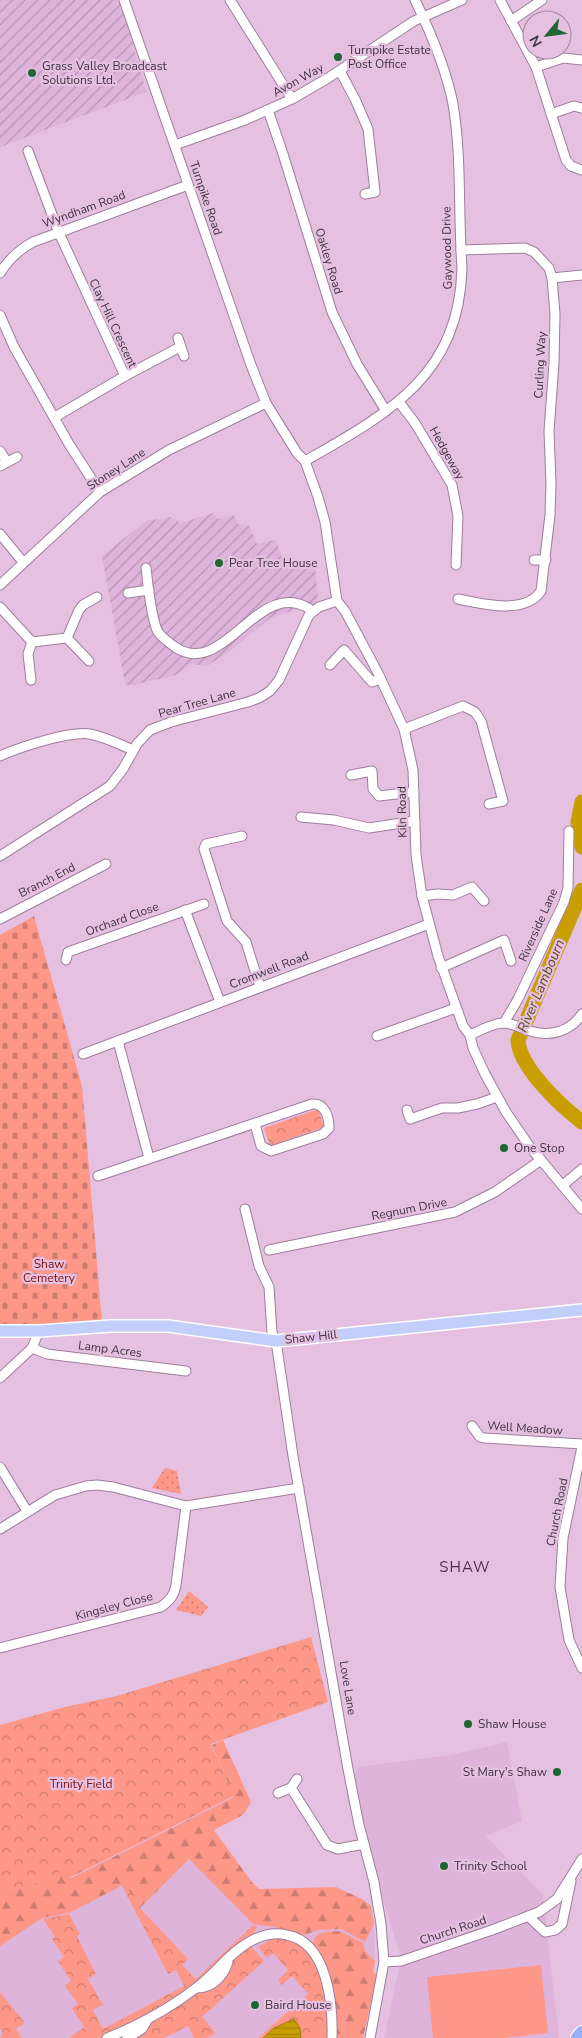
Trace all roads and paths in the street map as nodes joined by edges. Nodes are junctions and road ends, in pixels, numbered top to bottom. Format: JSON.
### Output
{"nodes":[{"id":1,"x":124,"y":0,"type":"edge"},
{"id":2,"x":230,"y":0,"type":"edge"},
{"id":3,"x":415,"y":0,"type":"edge"},
{"id":4,"x":462,"y":0,"type":"edge"},
{"id":5,"x":500,"y":0,"type":"edge"},
{"id":6,"x":542,"y":0,"type":"edge"},
{"id":7,"x":423,"y":16,"type":"junction"},
{"id":8,"x":511,"y":21,"type":"junction"},
{"id":9,"x":582,"y":60,"type":"edge"},
{"id":10,"x":536,"y":67,"type":"junction"},
{"id":11,"x":340,"y":71,"type":"junction"},
{"id":12,"x":292,"y":99,"type":"junction"},
{"id":13,"x":581,"y":108,"type":"edge"},
{"id":14,"x":268,"y":110,"type":"junction"},
{"id":15,"x":551,"y":114,"type":"junction"},
{"id":16,"x":174,"y":145,"type":"junction"},
{"id":17,"x":28,"y":151,"type":"dead end"},
{"id":18,"x":582,"y":170,"type":"edge"},
{"id":19,"x":188,"y":185,"type":"junction"},
{"id":20,"x":365,"y":194,"type":"dead end"},
{"id":21,"x":59,"y":233,"type":"junction"},
{"id":22,"x":461,"y":250,"type":"junction"},
{"id":23,"x":0,"y":273,"type":"edge"},
{"id":24,"x":582,"y":275,"type":"edge"},
{"id":25,"x":552,"y":278,"type":"junction"},
{"id":26,"x":0,"y":315,"type":"edge"},
{"id":27,"x":184,"y":356,"type":"dead end"},
{"id":28,"x":125,"y":376,"type":"junction"},
{"id":29,"x":399,"y":402,"type":"junction"},
{"id":30,"x":266,"y":404,"type":"junction"},
{"id":31,"x":386,"y":411,"type":"junction"},
{"id":32,"x":55,"y":417,"type":"junction"},
{"id":33,"x":0,"y":451,"type":"edge"},
{"id":34,"x":17,"y":457,"type":"dead end"},
{"id":35,"x":305,"y":461,"type":"junction"},
{"id":36,"x":3,"y":464,"type":"edge"},
{"id":37,"x":100,"y":492,"type":"junction"},
{"id":38,"x":0,"y":534,"type":"edge"},
{"id":39,"x":534,"y":560,"type":"dead end"},
{"id":40,"x":546,"y":560,"type":"junction"},
{"id":41,"x":23,"y":562,"type":"junction"},
{"id":42,"x":456,"y":565,"type":"dead end"},
{"id":43,"x":146,"y":568,"type":"dead end"},
{"id":44,"x":0,"y":584,"type":"edge"},
{"id":45,"x":149,"y":590,"type":"junction"},
{"id":46,"x":128,"y":594,"type":"dead end"},
{"id":47,"x":97,"y":597,"type":"dead end"},
{"id":48,"x":458,"y":599,"type":"dead end"},
{"id":49,"x":337,"y":601,"type":"junction"},
{"id":50,"x":0,"y":607,"type":"edge"},
{"id":51,"x":312,"y":612,"type":"junction"},
{"id":52,"x":67,"y":638,"type":"junction"},
{"id":53,"x":32,"y":642,"type":"junction"},
{"id":54,"x":88,"y":661,"type":"dead end"},
{"id":55,"x":330,"y":665,"type":"dead end"},
{"id":56,"x":380,"y":678,"type":"junction"},
{"id":57,"x":31,"y":680,"type":"dead end"},
{"id":58,"x":404,"y":729,"type":"junction"},
{"id":59,"x":134,"y":750,"type":"junction"},
{"id":60,"x":0,"y":756,"type":"edge"},
{"id":61,"x":351,"y":775,"type":"dead end"},
{"id":62,"x":414,"y":792,"type":"junction"},
{"id":63,"x":489,"y":804,"type":"dead end"},
{"id":64,"x":301,"y":817,"type":"dead end"},
{"id":65,"x":415,"y":821,"type":"junction"},
{"id":66,"x":569,"y":831,"type":"dead end"},
{"id":67,"x":242,"y":836,"type":"dead end"},
{"id":68,"x":0,"y":856,"type":"edge"},
{"id":69,"x":106,"y":864,"type":"dead end"},
{"id":70,"x":422,"y":896,"type":"junction"},
{"id":71,"x":484,"y":902,"type":"dead end"},
{"id":72,"x":204,"y":904,"type":"dead end"},
{"id":73,"x":185,"y":910,"type":"junction"},
{"id":74,"x":0,"y":919,"type":"edge"},
{"id":75,"x":429,"y":924,"type":"junction"},
{"id":76,"x":64,"y":953,"type":"dead end"},
{"id":77,"x":511,"y":961,"type":"dead end"},
{"id":78,"x":441,"y":968,"type":"junction"},
{"id":79,"x":260,"y":987,"type":"junction"},
{"id":80,"x":220,"y":1002,"type":"junction"},
{"id":81,"x":456,"y":1008,"type":"junction"},
{"id":82,"x":582,"y":1014,"type":"edge"},
{"id":83,"x":507,"y":1024,"type":"junction"},
{"id":84,"x":470,"y":1035,"type":"junction"},
{"id":85,"x":377,"y":1036,"type":"dead end"},
{"id":86,"x":118,"y":1040,"type":"junction"},
{"id":87,"x":83,"y":1054,"type":"dead end"},
{"id":88,"x":497,"y":1097,"type":"junction"},
{"id":89,"x":407,"y":1110,"type":"dead end"},
{"id":90,"x":255,"y":1124,"type":"junction"},
{"id":91,"x":149,"y":1158,"type":"junction"},
{"id":92,"x":541,"y":1160,"type":"junction"},
{"id":93,"x":582,"y":1169,"type":"edge"},
{"id":94,"x":98,"y":1176,"type":"dead end"},
{"id":95,"x":563,"y":1184,"type":"junction"},
{"id":96,"x":245,"y":1209,"type":"dead end"},
{"id":97,"x":582,"y":1209,"type":"edge"},
{"id":98,"x":270,"y":1250,"type":"dead end"},
{"id":99,"x":582,"y":1310,"type":"edge"},
{"id":100,"x":0,"y":1331,"type":"edge"},
{"id":101,"x":40,"y":1331,"type":"junction"},
{"id":102,"x":276,"y":1341,"type":"junction"},
{"id":103,"x":32,"y":1348,"type":"junction"},
{"id":104,"x":186,"y":1371,"type":"dead end"},
{"id":105,"x":0,"y":1378,"type":"edge"},
{"id":106,"x":472,"y":1426,"type":"dead end"},
{"id":107,"x":582,"y":1446,"type":"edge"},
{"id":108,"x":0,"y":1467,"type":"edge"},
{"id":109,"x":579,"y":1479,"type":"edge"},
{"id":110,"x":299,"y":1488,"type":"junction"},
{"id":111,"x":186,"y":1506,"type":"junction"},
{"id":112,"x":27,"y":1511,"type":"junction"},
{"id":113,"x":0,"y":1529,"type":"edge"},
{"id":114,"x":0,"y":1648,"type":"edge"},
{"id":115,"x":582,"y":1668,"type":"edge"},
{"id":116,"x":297,"y":1779,"type":"dead end"},
{"id":117,"x":291,"y":1788,"type":"junction"},
{"id":118,"x":278,"y":1793,"type":"dead end"},
{"id":119,"x":364,"y":1844,"type":"junction"},
{"id":120,"x":582,"y":1859,"type":"edge"},
{"id":121,"x":573,"y":1873,"type":"junction"},
{"id":122,"x":528,"y":1916,"type":"junction"},
{"id":123,"x":384,"y":1962,"type":"junction"},
{"id":124,"x":148,"y":2019,"type":"junction"},
{"id":125,"x":582,"y":2033,"type":"edge"},
{"id":126,"x":107,"y":2038,"type":"edge"},
{"id":127,"x":126,"y":2038,"type":"edge"},
{"id":128,"x":332,"y":2038,"type":"edge"},
{"id":129,"x":370,"y":2038,"type":"edge"},
{"id":130,"x":578,"y":2038,"type":"edge"}],
"edges":[{"from":1,"to":16,"type":"street","name":"Turnpike Road"},
{"from":2,"to":12,"type":"street"},
{"from":3,"to":7,"type":"street","name":"Gaywood Drive"},
{"from":4,"to":7,"type":"street","name":"Avon Way"},
{"from":5,"to":8,"type":"street"},
{"from":6,"to":8,"type":"street"},
{"from":7,"to":11,"type":"street","name":"Avon Way"},
{"from":7,"to":22,"type":"street","name":"Gaywood Drive"},
{"from":8,"to":10,"type":"street"},
{"from":9,"to":10,"type":"street"},
{"from":10,"to":15,"type":"street"},
{"from":11,"to":12,"type":"street","name":"Avon Way"},
{"from":11,"to":20,"type":"street"},
{"from":12,"to":14,"type":"street","name":"Avon Way"},
{"from":13,"to":15,"type":"street"},
{"from":14,"to":16,"type":"street","name":"Avon Way"},
{"from":14,"to":31,"type":"street","name":"Oakley Road"},
{"from":15,"to":18,"type":"street"},
{"from":16,"to":19,"type":"street","name":"Turnpike Road"},
{"from":17,"to":21,"type":"street","name":"Clay Hill Crescent"},
{"from":19,"to":21,"type":"street","name":"Wyndham Road"},
{"from":19,"to":30,"type":"street","name":"Turnpike Road"},
{"from":21,"to":23,"type":"street","name":"Wyndham Road"},
{"from":21,"to":28,"type":"street","name":"Clay Hill Crescent"},
{"from":22,"to":25,"type":"street","name":"Curling Way"},
{"from":22,"to":29,"type":"street","name":"Gaywood Drive"},
{"from":24,"to":25,"type":"street"},
{"from":25,"to":40,"type":"street","name":"Curling Way"},
{"from":26,"to":32,"type":"street"},
{"from":27,"to":28,"type":"street"},
{"from":28,"to":32,"type":"street","name":"Clay Hill Crescent"},
{"from":29,"to":31,"type":"street","name":"Gaywood Drive"},
{"from":29,"to":42,"type":"street","name":"Hedgeway"},
{"from":30,"to":35,"type":"street","name":"Kiln Road"},
{"from":30,"to":37,"type":"street","name":"Stoney Lane"},
{"from":31,"to":35,"type":"street","name":"Gaywood Drive"},
{"from":32,"to":37,"type":"street"},
{"from":33,"to":36,"type":"street"},
{"from":34,"to":36,"type":"street"},
{"from":35,"to":49,"type":"street","name":"Kiln Road"},
{"from":37,"to":41,"type":"street","name":"Stoney Lane"},
{"from":38,"to":41,"type":"street"},
{"from":39,"to":40,"type":"street"},
{"from":40,"to":48,"type":"street","name":"Curling Way"},
{"from":41,"to":44,"type":"street","name":"Stoney Lane"},
{"from":43,"to":45,"type":"street"},
{"from":45,"to":46,"type":"street"},
{"from":45,"to":51,"type":"street"},
{"from":47,"to":52,"type":"street"},
{"from":49,"to":51,"type":"street"},
{"from":49,"to":56,"type":"street","name":"Kiln Road"},
{"from":50,"to":53,"type":"street"},
{"from":51,"to":59,"type":"street","name":"Pear Tree Lane"},
{"from":52,"to":53,"type":"street"},
{"from":52,"to":54,"type":"street"},
{"from":53,"to":57,"type":"street"},
{"from":55,"to":56,"type":"street"},
{"from":56,"to":58,"type":"street","name":"Kiln Road"},
{"from":58,"to":62,"type":"street","name":"Kiln Road"},
{"from":58,"to":63,"type":"street"},
{"from":59,"to":60,"type":"street"},
{"from":59,"to":68,"type":"street","name":"Pear Tree Lane"},
{"from":61,"to":62,"type":"street"},
{"from":62,"to":65,"type":"street","name":"Kiln Road"},
{"from":64,"to":65,"type":"street"},
{"from":65,"to":70,"type":"street","name":"Kiln Road"},
{"from":66,"to":83,"type":"street","name":"Riverside Lane"},
{"from":67,"to":79,"type":"street"},
{"from":69,"to":74,"type":"street","name":"Branch End"},
{"from":70,"to":71,"type":"street"},
{"from":70,"to":75,"type":"street","name":"Kiln Road"},
{"from":72,"to":73,"type":"street","name":"Orchard Close"},
{"from":73,"to":76,"type":"street","name":"Orchard Close"},
{"from":73,"to":80,"type":"street"},
{"from":75,"to":78,"type":"street","name":"Kiln Road"},
{"from":75,"to":79,"type":"street","name":"Cromwell Road"},
{"from":77,"to":78,"type":"street"},
{"from":78,"to":81,"type":"street","name":"Kiln Road"},
{"from":79,"to":80,"type":"street","name":"Cromwell Road"},
{"from":80,"to":86,"type":"street","name":"Cromwell Road"},
{"from":81,"to":84,"type":"street","name":"Kiln Road"},
{"from":81,"to":85,"type":"street"},
{"from":82,"to":83,"type":"street"},
{"from":83,"to":84,"type":"street"},
{"from":84,"to":88,"type":"street","name":"Kiln Road"},
{"from":86,"to":87,"type":"street","name":"Cromwell Road"},
{"from":86,"to":91,"type":"street"},
{"from":88,"to":89,"type":"street"},
{"from":88,"to":92,"type":"street","name":"Kiln Road"},
{"from":90,"to":90,"type":"street"},
{"from":90,"to":91,"type":"street"},
{"from":91,"to":94,"type":"street"},
{"from":92,"to":95,"type":"street","name":"Kiln Road"},
{"from":92,"to":98,"type":"street","name":"Regnum Drive"},
{"from":93,"to":95,"type":"street"},
{"from":95,"to":97,"type":"street","name":"Kiln Road"},
{"from":96,"to":102,"type":"street","name":"Love Lane"},
{"from":99,"to":102,"type":"main road","name":"Shaw Hill"},
{"from":100,"to":101,"type":"main road","name":"Shaw Hill"},
{"from":101,"to":102,"type":"main road","name":"Shaw Hill"},
{"from":101,"to":103,"type":"street"},
{"from":102,"to":110,"type":"street","name":"Love Lane"},
{"from":103,"to":104,"type":"street","name":"Lamp Acres"},
{"from":103,"to":105,"type":"street"},
{"from":106,"to":107,"type":"street","name":"Well Meadow"},
{"from":107,"to":109,"type":"street","name":"Church Road"},
{"from":108,"to":112,"type":"street"},
{"from":109,"to":115,"type":"street","name":"Church Road"},
{"from":110,"to":111,"type":"street"},
{"from":110,"to":119,"type":"street","name":"Love Lane"},
{"from":111,"to":112,"type":"street"},
{"from":111,"to":114,"type":"street","name":"Kingsley Close"},
{"from":112,"to":113,"type":"street"},
{"from":116,"to":117,"type":"street"},
{"from":117,"to":118,"type":"street"},
{"from":117,"to":119,"type":"street"},
{"from":119,"to":123,"type":"street","name":"Love Lane"},
{"from":120,"to":121,"type":"street","name":"Church Road"},
{"from":121,"to":122,"type":"street","name":"Church Road"},
{"from":121,"to":122,"type":"street","name":"Church Road"},
{"from":122,"to":123,"type":"street","name":"Church Road"},
{"from":123,"to":129,"type":"street","name":"Love Lane"},
{"from":124,"to":126,"type":"street"},
{"from":124,"to":127,"type":"street"},
{"from":124,"to":128,"type":"street"},
{"from":125,"to":130,"type":"highway"}]}
